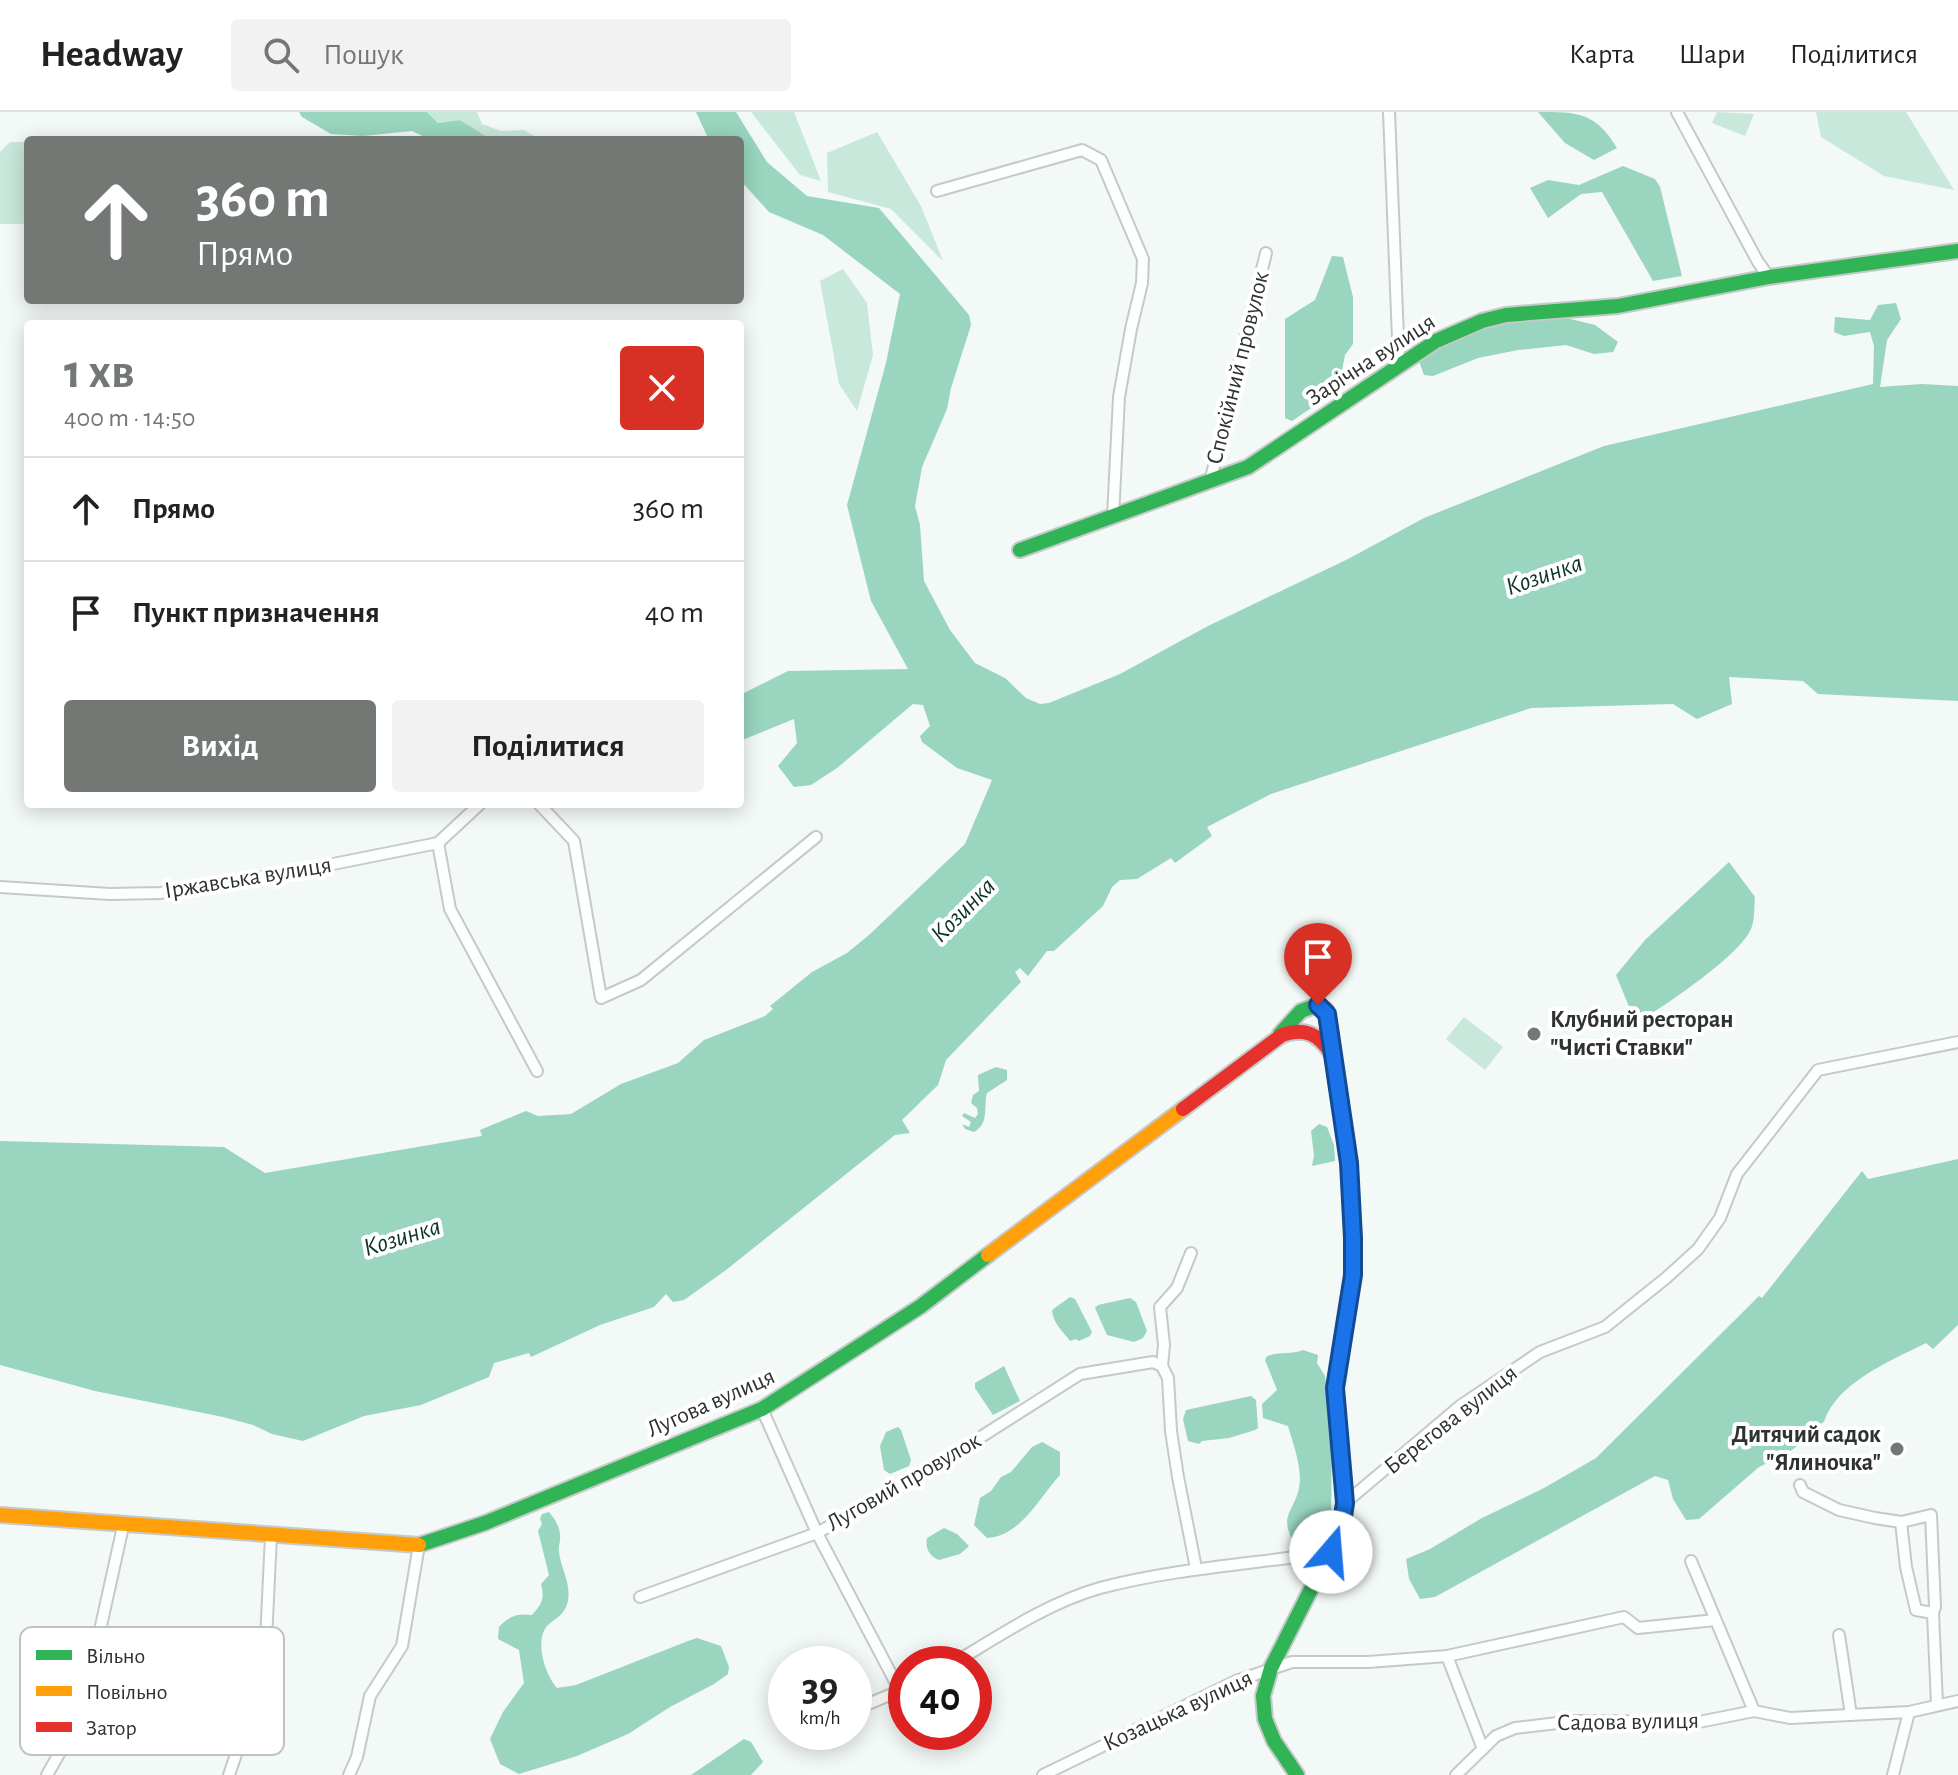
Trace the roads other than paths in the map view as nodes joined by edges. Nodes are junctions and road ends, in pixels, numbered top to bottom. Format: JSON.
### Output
{"nodes":[{"id":1,"x":1389,"y":112,"type":"edge"},
{"id":2,"x":1677,"y":112,"type":"edge"},
{"id":3,"x":937,"y":191,"type":"dead end"},
{"id":4,"x":1958,"y":251,"type":"edge"},
{"id":5,"x":1266,"y":253,"type":"dead end"},
{"id":6,"x":1769,"y":277,"type":"junction"},
{"id":7,"x":1399,"y":364,"type":"junction"},
{"id":8,"x":1210,"y":482,"type":"junction"},
{"id":9,"x":1113,"y":517,"type":"junction"},
{"id":10,"x":1020,"y":550,"type":"dead end"},
{"id":11,"x":476,"y":808,"type":"edge"},
{"id":12,"x":543,"y":808,"type":"edge"},
{"id":13,"x":816,"y":837,"type":"dead end"},
{"id":14,"x":438,"y":843,"type":"junction"},
{"id":15,"x":0,"y":887,"type":"edge"},
{"id":16,"x":1274,"y":1039,"type":"junction"},
{"id":17,"x":1958,"y":1042,"type":"edge"},
{"id":18,"x":1331,"y":1053,"type":"junction"},
{"id":19,"x":537,"y":1071,"type":"dead end"},
{"id":20,"x":1191,"y":1253,"type":"dead end"},
{"id":21,"x":1162,"y":1366,"type":"junction"},
{"id":22,"x":762,"y":1409,"type":"junction"},
{"id":23,"x":1800,"y":1485,"type":"dead end"},
{"id":24,"x":1345,"y":1503,"type":"junction"},
{"id":25,"x":0,"y":1515,"type":"edge"},
{"id":26,"x":124,"y":1522,"type":"junction"},
{"id":27,"x":1901,"y":1522,"type":"junction"},
{"id":28,"x":817,"y":1533,"type":"junction"},
{"id":29,"x":271,"y":1536,"type":"junction"},
{"id":30,"x":419,"y":1545,"type":"junction"},
{"id":31,"x":1331,"y":1552,"type":"junction"},
{"id":32,"x":1691,"y":1561,"type":"dead end"},
{"id":33,"x":1196,"y":1568,"type":"junction"},
{"id":34,"x":640,"y":1597,"type":"dead end"},
{"id":35,"x":1933,"y":1613,"type":"junction"},
{"id":36,"x":1715,"y":1620,"type":"junction"},
{"id":37,"x":101,"y":1627,"type":"edge"},
{"id":38,"x":267,"y":1627,"type":"edge"},
{"id":39,"x":1839,"y":1635,"type":"dead end"},
{"id":40,"x":981,"y":1646,"type":"edge"},
{"id":41,"x":1447,"y":1656,"type":"junction"},
{"id":42,"x":888,"y":1663,"type":"edge"},
{"id":43,"x":1271,"y":1668,"type":"junction"},
{"id":44,"x":1958,"y":1701,"type":"edge"},
{"id":45,"x":1937,"y":1704,"type":"junction"},
{"id":46,"x":1754,"y":1711,"type":"junction"},
{"id":47,"x":1909,"y":1712,"type":"junction"},
{"id":48,"x":1851,"y":1715,"type":"junction"},
{"id":49,"x":1483,"y":1749,"type":"junction"},
{"id":50,"x":58,"y":1755,"type":"edge"},
{"id":51,"x":236,"y":1755,"type":"edge"},
{"id":52,"x":47,"y":1775,"type":"edge"},
{"id":53,"x":229,"y":1775,"type":"edge"},
{"id":54,"x":349,"y":1775,"type":"edge"},
{"id":55,"x":1043,"y":1775,"type":"edge"},
{"id":56,"x":1297,"y":1775,"type":"edge"},
{"id":57,"x":1456,"y":1775,"type":"edge"},
{"id":58,"x":1893,"y":1775,"type":"edge"}],
"edges":[{"from":1,"to":7,"type":"street"},
{"from":2,"to":6,"type":"street"},
{"from":3,"to":9,"type":"street"},
{"from":4,"to":6,"type":"street","name":"Зарічна вулиця"},
{"from":5,"to":8,"type":"street","name":"Спокійний провулок"},
{"from":6,"to":7,"type":"street","name":"Зарічна вулиця"},
{"from":7,"to":8,"type":"street","name":"Зарічна вулиця"},
{"from":8,"to":9,"type":"street","name":"Зарічна вулиця"},
{"from":9,"to":10,"type":"street","name":"Зарічна вулиця"},
{"from":11,"to":14,"type":"street"},
{"from":12,"to":13,"type":"street"},
{"from":14,"to":15,"type":"street","name":"Іржавська вулиця"},
{"from":14,"to":19,"type":"street"},
{"from":16,"to":18,"type":"street","name":"Лугова вулиця"},
{"from":16,"to":18,"type":"street"},
{"from":16,"to":22,"type":"street","name":"Лугова вулиця"},
{"from":17,"to":24,"type":"street","name":"Берегова вулиця"},
{"from":18,"to":24,"type":"street"},
{"from":20,"to":21,"type":"street"},
{"from":21,"to":28,"type":"street","name":"Луговий провулок"},
{"from":21,"to":33,"type":"street"},
{"from":22,"to":28,"type":"street"},
{"from":22,"to":30,"type":"street","name":"Лугова вулиця"},
{"from":23,"to":27,"type":"street"},
{"from":24,"to":31,"type":"street"},
{"from":25,"to":26,"type":"street","name":"Лугова вулиця"},
{"from":26,"to":29,"type":"street","name":"Лугова вулиця"},
{"from":26,"to":37,"type":"street"},
{"from":27,"to":35,"type":"street"},
{"from":27,"to":35,"type":"street"},
{"from":28,"to":34,"type":"street","name":"Луговий провулок"},
{"from":28,"to":42,"type":"street"},
{"from":29,"to":30,"type":"street","name":"Лугова вулиця"},
{"from":29,"to":38,"type":"street"},
{"from":30,"to":54,"type":"street"},
{"from":31,"to":33,"type":"street"},
{"from":31,"to":43,"type":"street"},
{"from":32,"to":36,"type":"street"},
{"from":33,"to":40,"type":"street"},
{"from":35,"to":45,"type":"street"},
{"from":36,"to":41,"type":"street","name":"Козацька вулиця"},
{"from":36,"to":46,"type":"street"},
{"from":39,"to":48,"type":"street"},
{"from":41,"to":43,"type":"street","name":"Козацька вулиця"},
{"from":41,"to":49,"type":"street"},
{"from":43,"to":55,"type":"street","name":"Козацька вулиця"},
{"from":43,"to":56,"type":"street"},
{"from":44,"to":45,"type":"street","name":"Садова вулиця"},
{"from":45,"to":47,"type":"street","name":"Садова вулиця"},
{"from":46,"to":48,"type":"street","name":"Садова вулиця"},
{"from":46,"to":49,"type":"street","name":"Садова вулиця"},
{"from":47,"to":48,"type":"street","name":"Садова вулиця"},
{"from":47,"to":58,"type":"street"},
{"from":49,"to":57,"type":"street","name":"Садова вулиця"},
{"from":50,"to":52,"type":"street"},
{"from":51,"to":53,"type":"street"}]}
